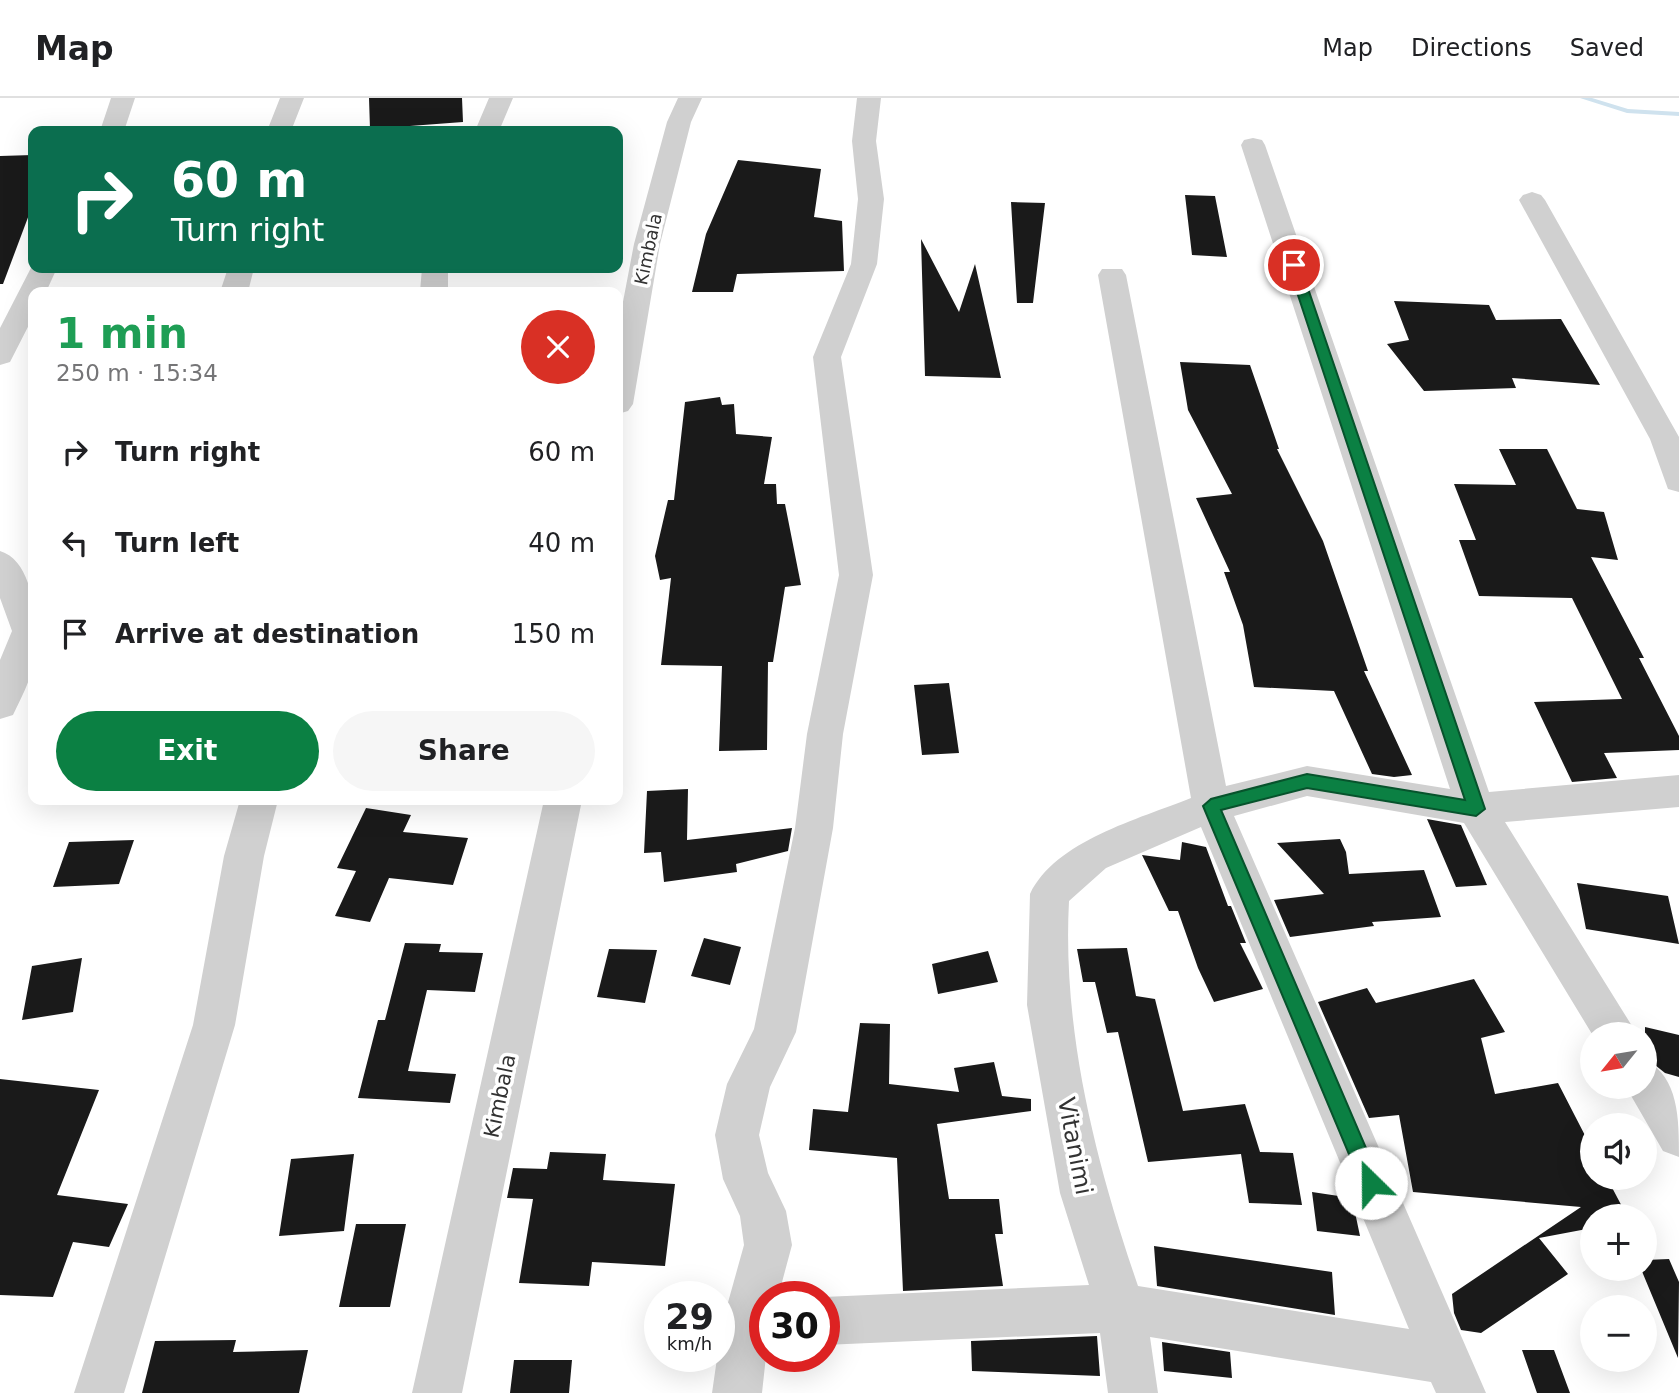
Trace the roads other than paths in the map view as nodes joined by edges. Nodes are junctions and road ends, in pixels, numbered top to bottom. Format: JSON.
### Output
{"nodes":[{"id":1,"x":123,"y":98,"type":"edge"},
{"id":2,"x":292,"y":98,"type":"edge"},
{"id":3,"x":501,"y":98,"type":"edge"},
{"id":4,"x":690,"y":98,"type":"edge"},
{"id":5,"x":869,"y":98,"type":"edge"},
{"id":6,"x":114,"y":126,"type":"edge"},
{"id":7,"x":281,"y":126,"type":"edge"},
{"id":8,"x":489,"y":126,"type":"edge"},
{"id":9,"x":1253,"y":145,"type":"dead end"},
{"id":10,"x":1532,"y":200,"type":"dead end"},
{"id":11,"x":1112,"y":275,"type":"dead end"},
{"id":12,"x":28,"y":300,"type":"edge"},
{"id":13,"x":0,"y":356,"type":"edge"},
{"id":14,"x":623,"y":376,"type":"edge"},
{"id":15,"x":1679,"y":481,"type":"edge"},
{"id":16,"x":0,"y":563,"type":"edge"},
{"id":17,"x":28,"y":621,"type":"edge"},
{"id":18,"x":28,"y":635,"type":"edge"},
{"id":19,"x":0,"y":705,"type":"edge"},
{"id":20,"x":1679,"y":791,"type":"edge"},
{"id":21,"x":258,"y":805,"type":"edge"},
{"id":22,"x":562,"y":805,"type":"edge"},
{"id":23,"x":1211,"y":806,"type":"junction"},
{"id":24,"x":1476,"y":809,"type":"junction"},
{"id":25,"x":1609,"y":1022,"type":"edge"},
{"id":26,"x":1657,"y":1099,"type":"edge"},
{"id":27,"x":1679,"y":1135,"type":"edge"},
{"id":28,"x":763,"y":1281,"type":"edge"},
{"id":29,"x":1121,"y":1308,"type":"junction"},
{"id":30,"x":840,"y":1320,"type":"edge"},
{"id":31,"x":749,"y":1349,"type":"edge"},
{"id":32,"x":1453,"y":1376,"type":"edge"},
{"id":33,"x":99,"y":1393,"type":"edge"},
{"id":34,"x":437,"y":1393,"type":"edge"},
{"id":35,"x":737,"y":1393,"type":"edge"},
{"id":36,"x":1133,"y":1393,"type":"edge"}],
"edges":[{"from":1,"to":6,"type":"street"},
{"from":2,"to":7,"type":"street"},
{"from":3,"to":8,"type":"street"},
{"from":4,"to":14,"type":"street","name":"Kimbala"},
{"from":5,"to":28,"type":"street"},
{"from":9,"to":24,"type":"street"},
{"from":10,"to":15,"type":"street"},
{"from":11,"to":23,"type":"street"},
{"from":12,"to":13,"type":"street"},
{"from":16,"to":17,"type":"street"},
{"from":18,"to":19,"type":"street"},
{"from":20,"to":24,"type":"street"},
{"from":21,"to":33,"type":"street"},
{"from":22,"to":34,"type":"street","name":"Kimbala"},
{"from":23,"to":24,"type":"street"},
{"from":23,"to":29,"type":"street","name":"Vitanimi"},
{"from":23,"to":32,"type":"street"},
{"from":24,"to":25,"type":"street"},
{"from":26,"to":27,"type":"street"},
{"from":29,"to":30,"type":"street"},
{"from":29,"to":32,"type":"street"},
{"from":29,"to":36,"type":"street","name":"Vitanimi"},
{"from":31,"to":35,"type":"street"}]}
